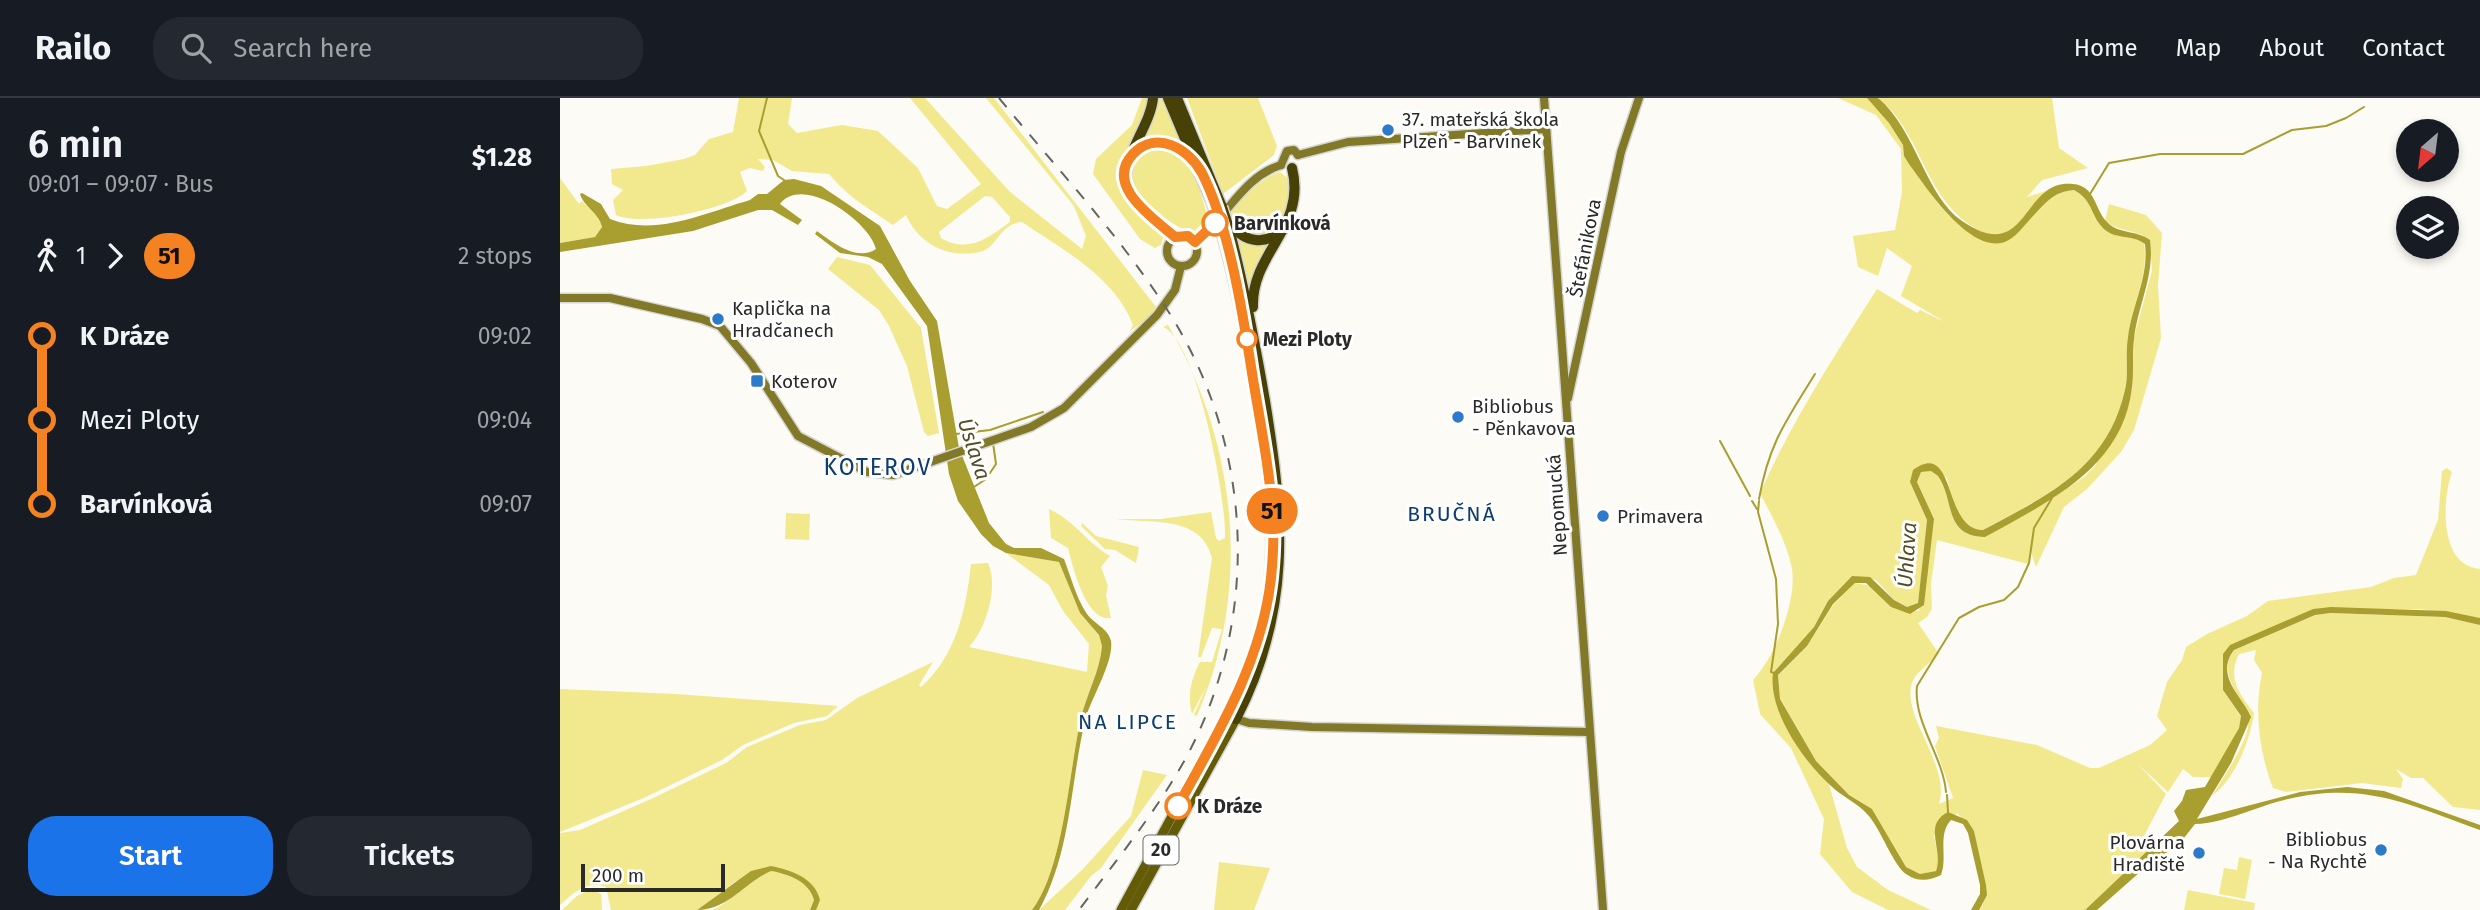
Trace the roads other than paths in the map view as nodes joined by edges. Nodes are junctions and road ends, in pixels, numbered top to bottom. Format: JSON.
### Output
{"nodes":[{"id":1,"x":1153,"y":98,"type":"edge"},
{"id":2,"x":1168,"y":98,"type":"edge"},
{"id":3,"x":1177,"y":98,"type":"edge"},
{"id":4,"x":1544,"y":98,"type":"edge"},
{"id":5,"x":1639,"y":98,"type":"edge"},
{"id":6,"x":1546,"y":130,"type":"junction"},
{"id":7,"x":1297,"y":155,"type":"junction"},
{"id":8,"x":1131,"y":156,"type":"junction"},
{"id":9,"x":1281,"y":165,"type":"junction"},
{"id":10,"x":1292,"y":168,"type":"junction"},
{"id":11,"x":1202,"y":174,"type":"junction"},
{"id":12,"x":1217,"y":202,"type":"junction"},
{"id":13,"x":1287,"y":226,"type":"junction"},
{"id":14,"x":1228,"y":230,"type":"junction"},
{"id":15,"x":1175,"y":237,"type":"junction"},
{"id":16,"x":1195,"y":242,"type":"junction"},
{"id":17,"x":1181,"y":266,"type":"junction"},
{"id":18,"x":560,"y":298,"type":"edge"},
{"id":19,"x":1252,"y":325,"type":"junction"},
{"id":20,"x":1566,"y":405,"type":"junction"},
{"id":21,"x":1277,"y":520,"type":"junction"},
{"id":22,"x":1231,"y":717,"type":"junction"},
{"id":23,"x":1589,"y":732,"type":"junction"},
{"id":24,"x":1121,"y":910,"type":"edge"},
{"id":25,"x":1131,"y":910,"type":"edge"},
{"id":26,"x":1603,"y":910,"type":"edge"}],
"edges":[{"from":1,"to":8,"type":"highway"},
{"from":2,"to":11,"type":"highway","number":"20"},
{"from":3,"to":12,"type":"highway","number":"20"},
{"from":4,"to":6,"type":"street","name":"Nepomucká"},
{"from":5,"to":20,"type":"street","name":"Štefánikova"},
{"from":6,"to":7,"type":"street"},
{"from":6,"to":20,"type":"street","name":"Nepomucká"},
{"from":7,"to":9,"type":"street"},
{"from":7,"to":10,"type":"street"},
{"from":8,"to":11,"type":"highway"},
{"from":8,"to":15,"type":"highway"},
{"from":9,"to":10,"type":"street"},
{"from":9,"to":16,"type":"street"},
{"from":10,"to":13,"type":"highway"},
{"from":11,"to":12,"type":"highway","number":"20"},
{"from":12,"to":14,"type":"highway","number":"20","bridge":true},
{"from":13,"to":14,"type":"highway"},
{"from":13,"to":19,"type":"highway"},
{"from":14,"to":19,"type":"highway","number":"20"},
{"from":14,"to":21,"type":"highway","number":"20"},
{"from":15,"to":16,"type":"street"},
{"from":15,"to":17,"type":"street"},
{"from":16,"to":17,"type":"street"},
{"from":17,"to":18,"type":"street"},
{"from":19,"to":21,"type":"highway","number":"20"},
{"from":20,"to":23,"type":"street","name":"Nepomucká"},
{"from":21,"to":22,"type":"highway","number":"20"},
{"from":22,"to":23,"type":"street"},
{"from":22,"to":24,"type":"main road","number":"20"},
{"from":22,"to":25,"type":"main road","number":"20"},
{"from":23,"to":26,"type":"street","name":"Nepomucká"}]}
